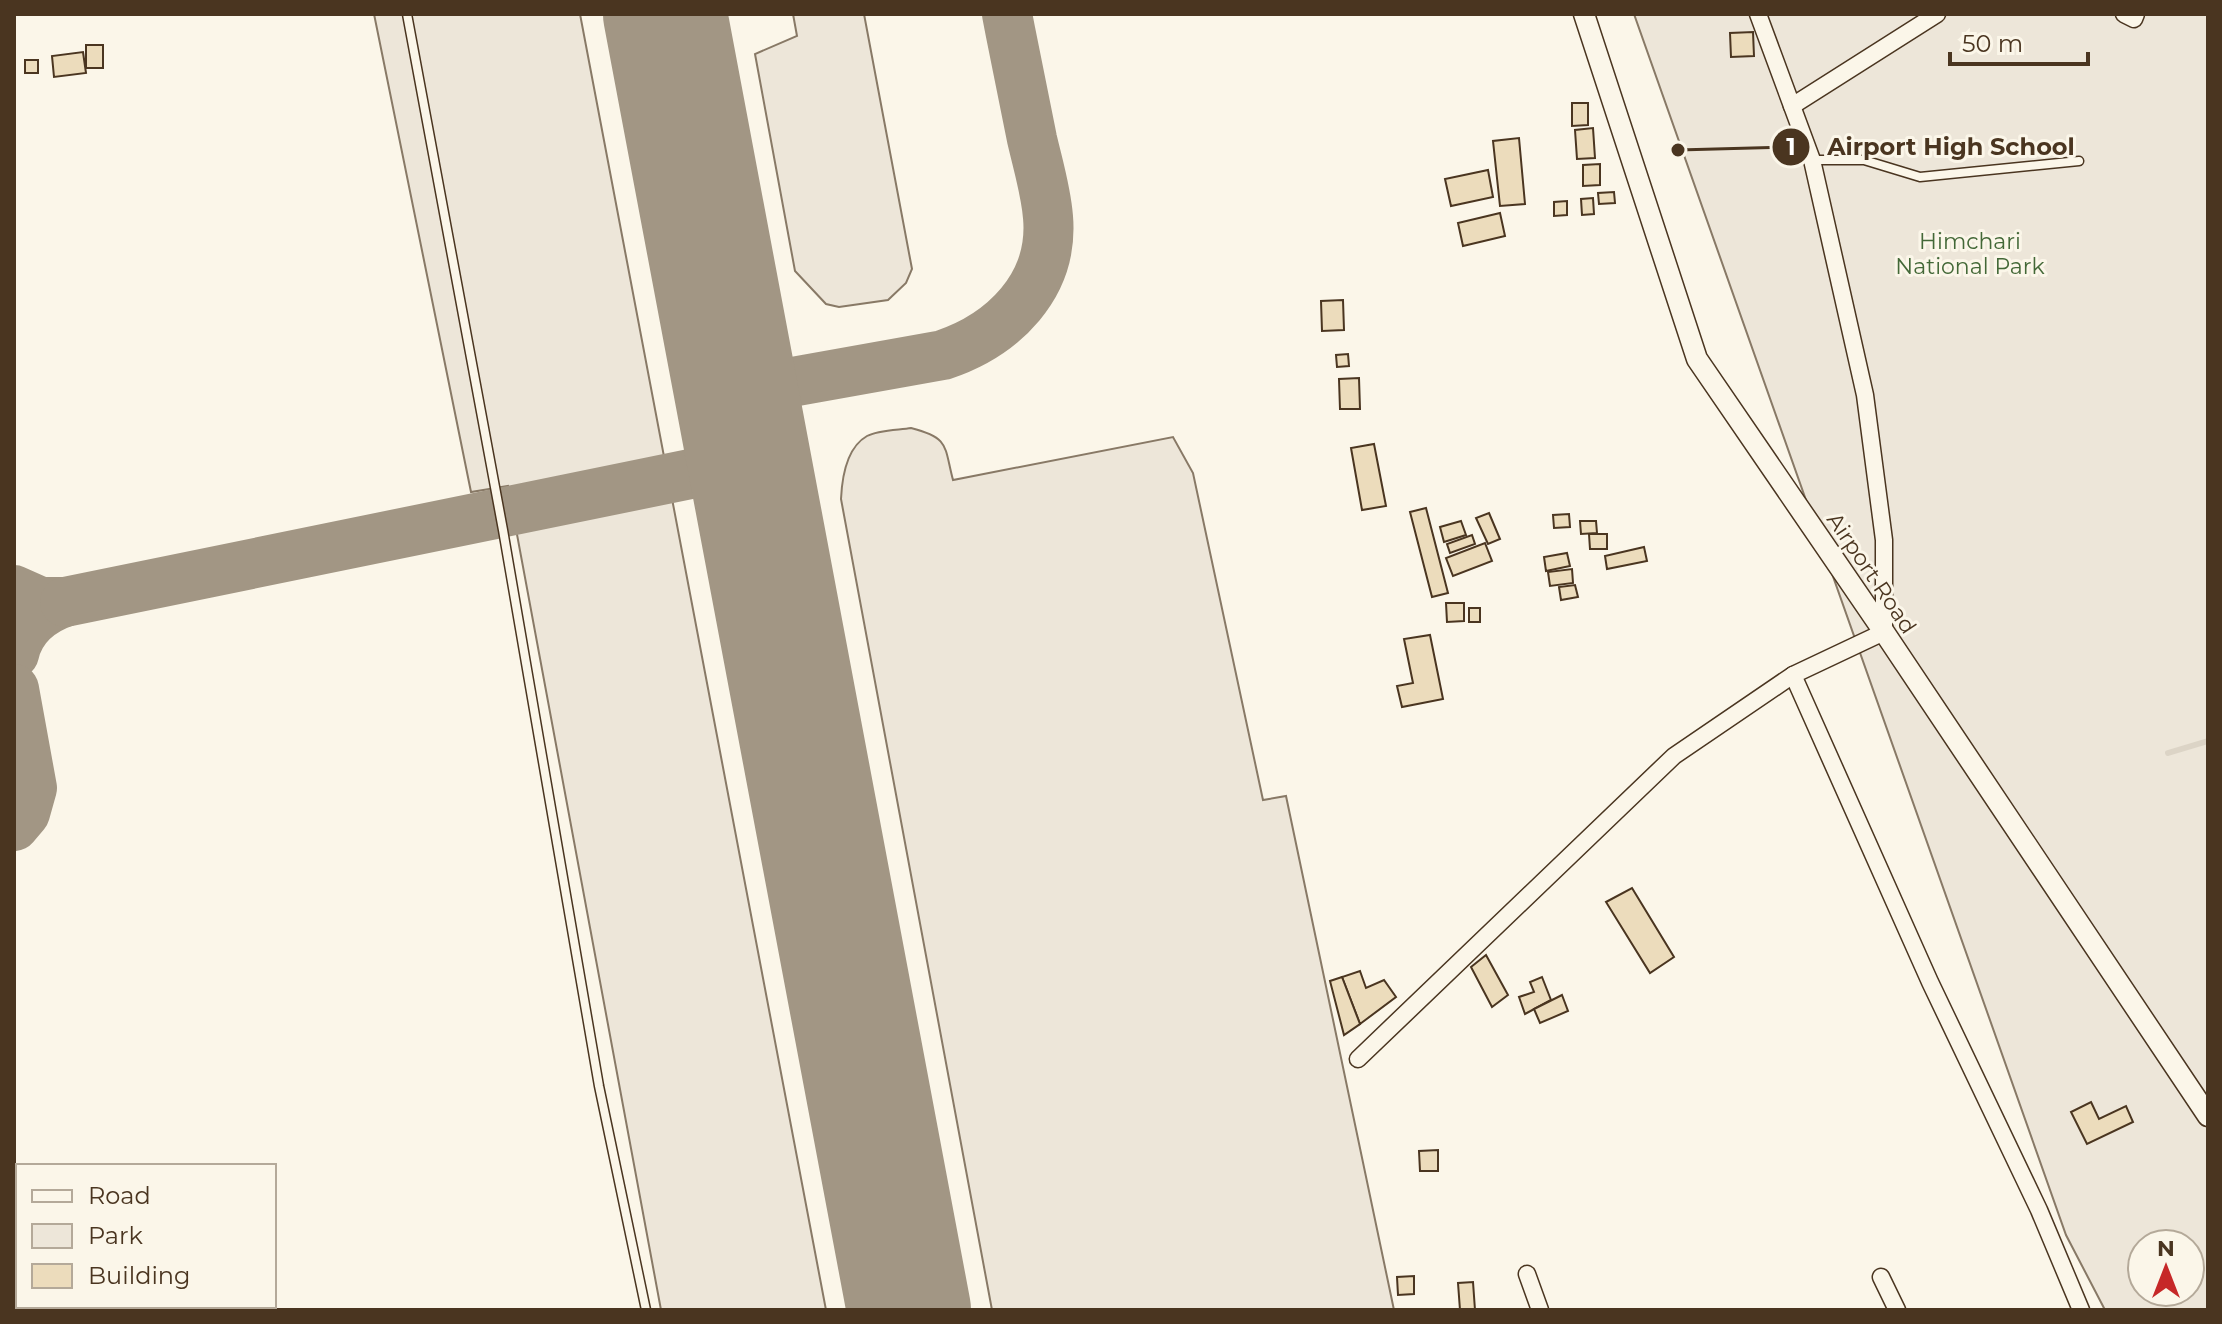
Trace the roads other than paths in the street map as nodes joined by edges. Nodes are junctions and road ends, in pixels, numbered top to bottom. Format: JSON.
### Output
{"nodes":[{"id":1,"x":407,"y":14,"type":"edge"},
{"id":2,"x":1584,"y":14,"type":"edge"},
{"id":3,"x":1758,"y":14,"type":"edge"},
{"id":4,"x":1937,"y":14,"type":"edge"},
{"id":5,"x":2124,"y":14,"type":"edge"},
{"id":6,"x":2136,"y":14,"type":"edge"},
{"id":7,"x":1792,"y":106,"type":"junction"},
{"id":8,"x":1812,"y":160,"type":"junction"},
{"id":9,"x":2079,"y":161,"type":"dead end"},
{"id":10,"x":1884,"y":632,"type":"junction"},
{"id":11,"x":1793,"y":675,"type":"junction"},
{"id":12,"x":1358,"y":1059,"type":"dead end"},
{"id":13,"x":2208,"y":1116,"type":"edge"},
{"id":14,"x":1527,"y":1274,"type":"dead end"},
{"id":15,"x":1881,"y":1277,"type":"dead end"},
{"id":16,"x":646,"y":1310,"type":"edge"},
{"id":17,"x":1540,"y":1310,"type":"edge"},
{"id":18,"x":1897,"y":1310,"type":"edge"},
{"id":19,"x":2081,"y":1310,"type":"edge"}],
"edges":[{"from":1,"to":16,"type":"lane"},
{"from":2,"to":10,"type":"street","name":"Airport Road"},
{"from":3,"to":7,"type":"street"},
{"from":4,"to":7,"type":"street"},
{"from":5,"to":6,"type":"street"},
{"from":7,"to":8,"type":"street"},
{"from":8,"to":9,"type":"lane"},
{"from":8,"to":10,"type":"street"},
{"from":10,"to":11,"type":"street"},
{"from":10,"to":13,"type":"street","name":"Airport Road"},
{"from":11,"to":12,"type":"street"},
{"from":11,"to":19,"type":"street"},
{"from":14,"to":17,"type":"street"},
{"from":15,"to":18,"type":"street"}]}
